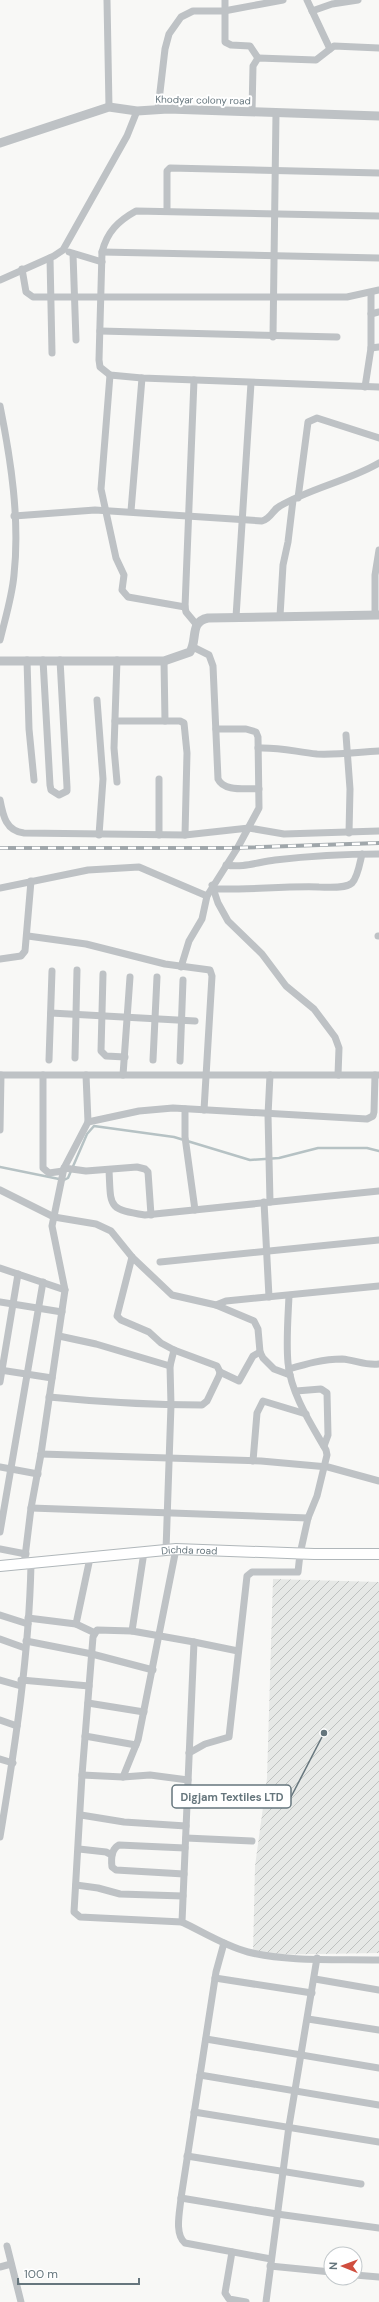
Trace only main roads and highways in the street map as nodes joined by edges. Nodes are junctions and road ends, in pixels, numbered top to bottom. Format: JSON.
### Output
{"nodes":[{"id":1,"x":379,"y":1554,"type":"edge"},
{"id":2,"x":0,"y":1566,"type":"edge"}],
"edges":[{"from":1,"to":2,"type":"main road","name":"Dichda road"}]}
